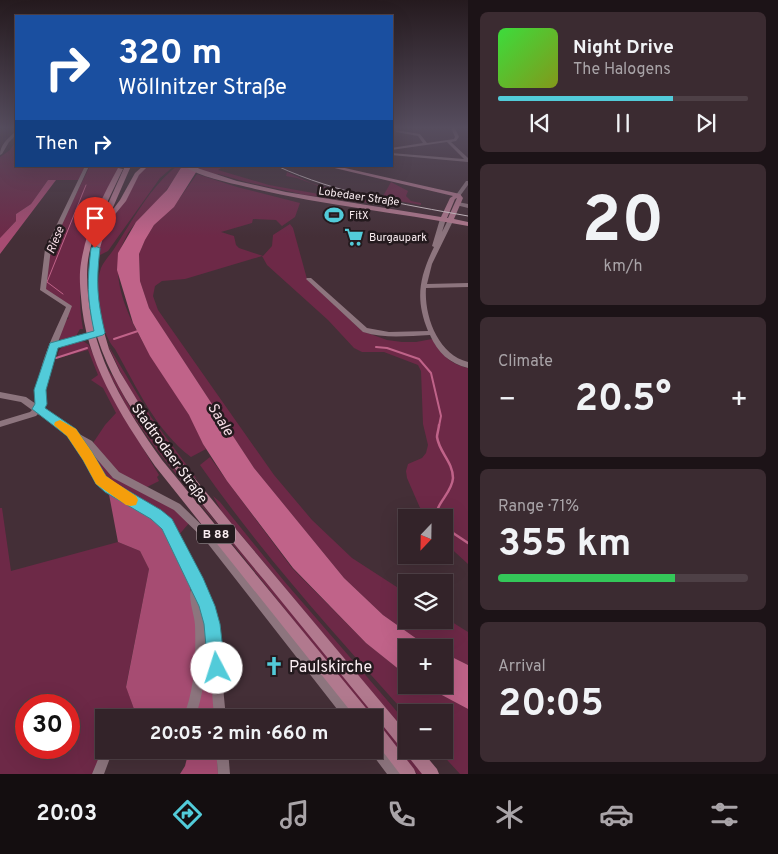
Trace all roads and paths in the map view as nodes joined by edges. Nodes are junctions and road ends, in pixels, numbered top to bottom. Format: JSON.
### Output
{"nodes":[{"id":1,"x":87,"y":167,"type":"edge"},
{"id":2,"x":121,"y":167,"type":"edge"},
{"id":3,"x":128,"y":167,"type":"edge"},
{"id":4,"x":145,"y":167,"type":"edge"},
{"id":5,"x":188,"y":167,"type":"edge"},
{"id":6,"x":332,"y":167,"type":"edge"},
{"id":7,"x":468,"y":182,"type":"edge"},
{"id":8,"x":458,"y":195,"type":"junction"},
{"id":9,"x":458,"y":204,"type":"junction"},
{"id":10,"x":468,"y":206,"type":"edge"},
{"id":11,"x":444,"y":217,"type":"junction"},
{"id":12,"x":451,"y":219,"type":"junction"},
{"id":13,"x":468,"y":220,"type":"edge"},
{"id":14,"x":468,"y":224,"type":"edge"},
{"id":15,"x":101,"y":228,"type":"junction"},
{"id":16,"x":436,"y":248,"type":"junction"},
{"id":17,"x":309,"y":279,"type":"dead end"},
{"id":18,"x":468,"y":285,"type":"edge"},
{"id":19,"x":422,"y":286,"type":"junction"},
{"id":20,"x":432,"y":332,"type":"junction"},
{"id":21,"x":94,"y":334,"type":"junction"},
{"id":22,"x":54,"y":345,"type":"junction"},
{"id":23,"x":468,"y":366,"type":"edge"},
{"id":24,"x":0,"y":395,"type":"edge"},
{"id":25,"x":38,"y":409,"type":"junction"},
{"id":26,"x":0,"y":424,"type":"edge"},
{"id":27,"x":71,"y":433,"type":"junction"},
{"id":28,"x":198,"y":583,"type":"junction"},
{"id":29,"x":192,"y":709,"type":"edge"},
{"id":30,"x":219,"y":709,"type":"edge"},
{"id":31,"x":345,"y":709,"type":"edge"},
{"id":32,"x":358,"y":709,"type":"edge"},
{"id":33,"x":398,"y":733,"type":"edge"},
{"id":34,"x":383,"y":740,"type":"edge"},
{"id":35,"x":383,"y":758,"type":"edge"},
{"id":36,"x":104,"y":759,"type":"edge"},
{"id":37,"x":223,"y":759,"type":"edge"},
{"id":38,"x":420,"y":759,"type":"edge"},
{"id":39,"x":98,"y":774,"type":"edge"},
{"id":40,"x":224,"y":774,"type":"edge"},
{"id":41,"x":395,"y":774,"type":"edge"},
{"id":42,"x":409,"y":774,"type":"edge"},
{"id":43,"x":432,"y":774,"type":"edge"}],
"edges":[{"from":1,"to":22,"type":"street"},
{"from":2,"to":21,"type":"main road","name":"Stadtrodaer Straße","number":"B 88"},
{"from":3,"to":15,"type":"main road","name":"Stadtrodaer Straße","number":"B 88"},
{"from":4,"to":15,"type":"main road"},
{"from":5,"to":11,"type":"main road","name":"Lobedaer Straße"},
{"from":6,"to":8,"type":"main road"},
{"from":7,"to":8,"type":"street"},
{"from":8,"to":9,"type":"main road"},
{"from":8,"to":11,"type":"main road"},
{"from":9,"to":10,"type":"street"},
{"from":9,"to":12,"type":"main road"},
{"from":11,"to":12,"type":"main road","name":"Lobedaer Straße"},
{"from":11,"to":16,"type":"street"},
{"from":12,"to":13,"type":"main road","name":"Lobedaer Straße"},
{"from":12,"to":14,"type":"main road","name":"Lobedaer Straße"},
{"from":12,"to":16,"type":"street"},
{"from":15,"to":21,"type":"main road","name":"Stadtrodaer Straße","number":"B 88"},
{"from":16,"to":19,"type":"street"},
{"from":17,"to":20,"type":"street"},
{"from":18,"to":19,"type":"street"},
{"from":19,"to":20,"type":"street"},
{"from":20,"to":23,"type":"street"},
{"from":21,"to":22,"type":"street"},
{"from":21,"to":32,"type":"main road","name":"Stadtrodaer Straße","number":"B 88"},
{"from":21,"to":33,"type":"main road","name":"Stadtrodaer Straße","number":"B 88"},
{"from":22,"to":25,"type":"street"},
{"from":24,"to":25,"type":"street"},
{"from":25,"to":26,"type":"street"},
{"from":25,"to":27,"type":"street"},
{"from":27,"to":28,"type":"street"},
{"from":27,"to":31,"type":"street"},
{"from":28,"to":29,"type":"street"},
{"from":28,"to":30,"type":"street"},
{"from":34,"to":42,"type":"main road"},
{"from":35,"to":41,"type":"street"},
{"from":36,"to":39,"type":"street"},
{"from":37,"to":40,"type":"street"},
{"from":38,"to":43,"type":"main road"}]}
